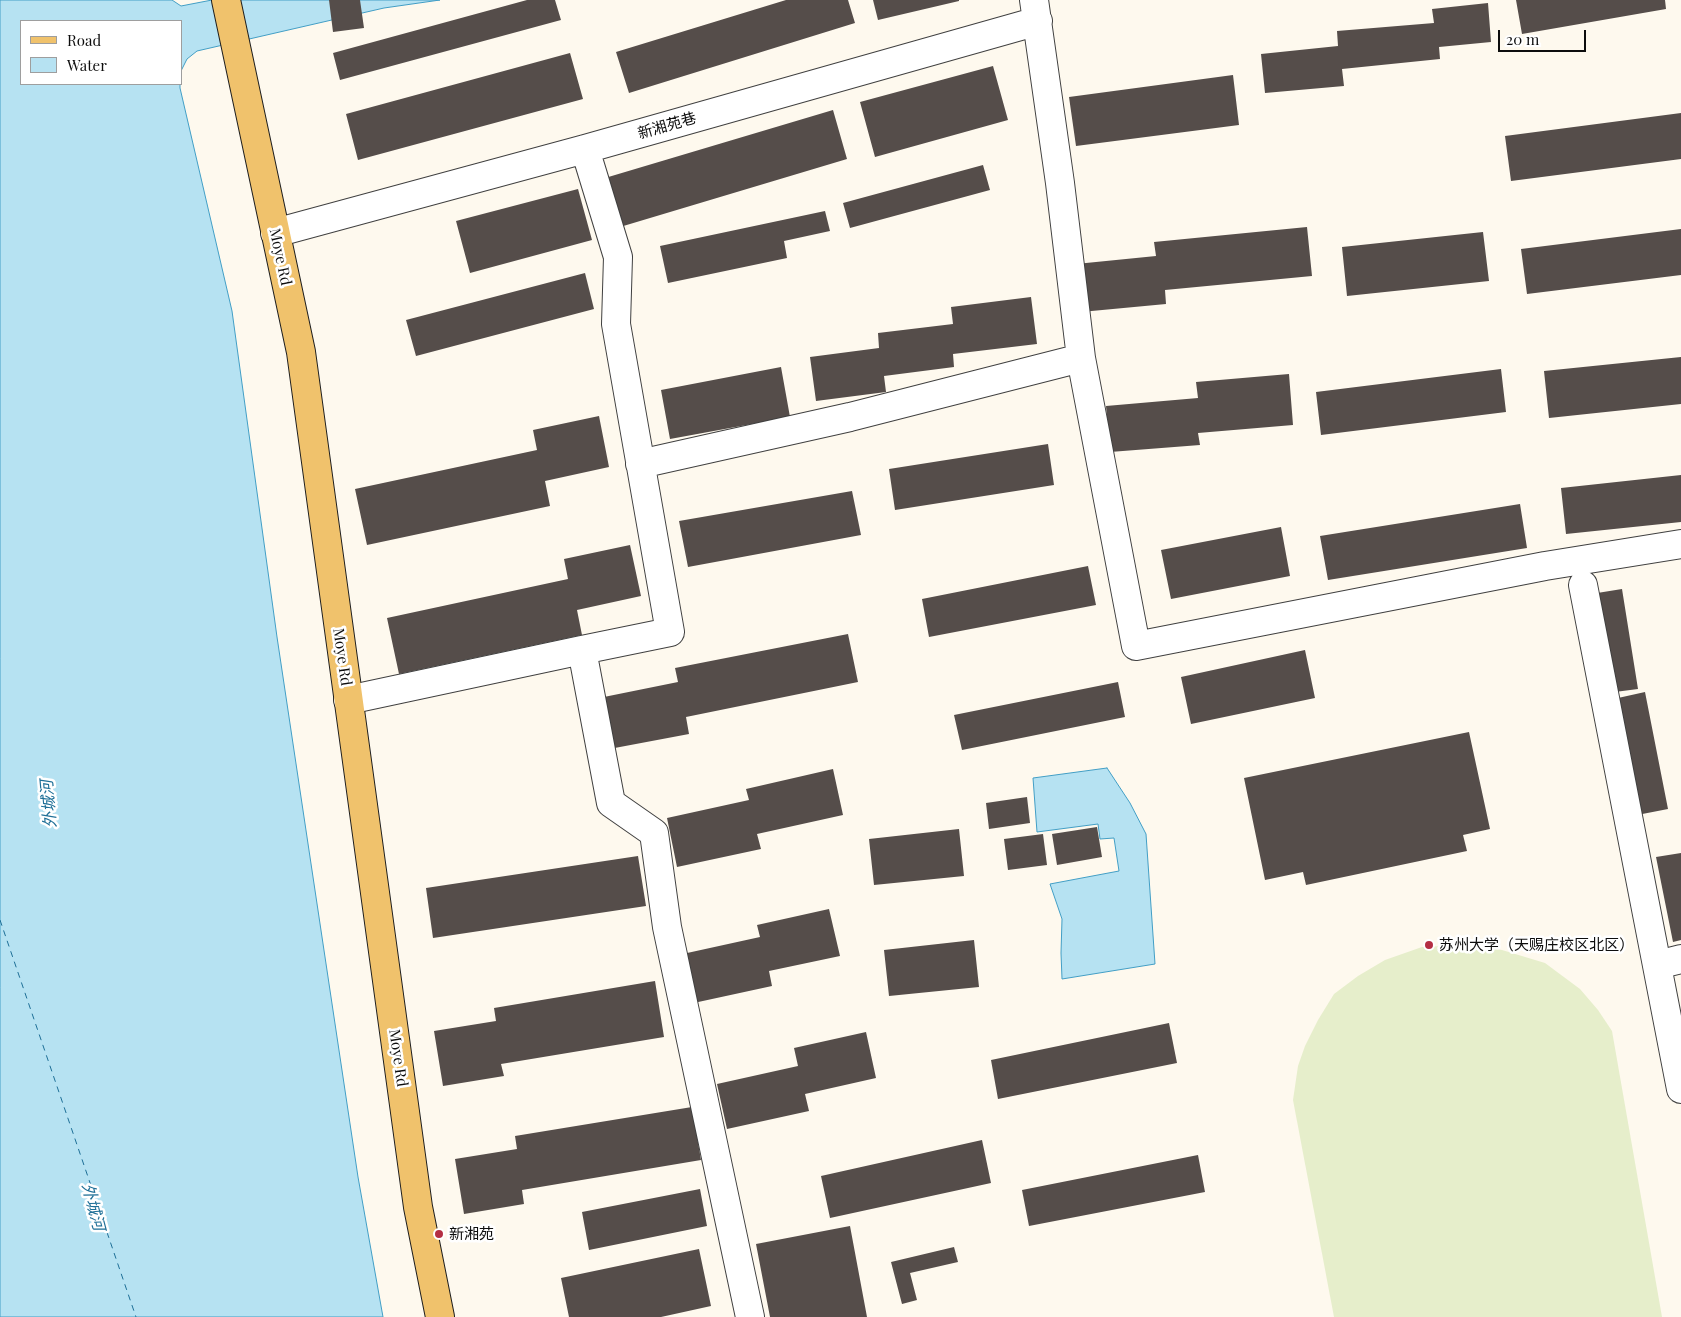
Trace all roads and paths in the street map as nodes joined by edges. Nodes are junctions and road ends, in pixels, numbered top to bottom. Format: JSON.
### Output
{"nodes":[{"id":1,"x":226,"y":0,"type":"edge"},
{"id":2,"x":1036,"y":11,"type":"edge"},
{"id":3,"x":585,"y":149,"type":"junction"},
{"id":4,"x":275,"y":233,"type":"junction"},
{"id":5,"x":1081,"y":358,"type":"junction"},
{"id":6,"x":640,"y":464,"type":"junction"},
{"id":7,"x":1681,"y":544,"type":"edge"},
{"id":8,"x":1583,"y":585,"type":"dead end"},
{"id":9,"x":582,"y":650,"type":"junction"},
{"id":10,"x":348,"y":700,"type":"junction"},
{"id":11,"x":1669,"y":962,"type":"edge"},
{"id":12,"x":1681,"y":1089,"type":"edge"},
{"id":13,"x":440,"y":1317,"type":"edge"},
{"id":14,"x":750,"y":1317,"type":"edge"}],
"edges":[{"from":1,"to":4,"type":"main road","name":"Moye Rd"},
{"from":2,"to":3,"type":"street","name":"新湘苑巷"},
{"from":2,"to":5,"type":"street"},
{"from":3,"to":4,"type":"street","name":"新湘苑巷"},
{"from":3,"to":6,"type":"street"},
{"from":4,"to":10,"type":"main road","name":"Moye Rd"},
{"from":5,"to":6,"type":"street"},
{"from":5,"to":7,"type":"street"},
{"from":6,"to":9,"type":"street"},
{"from":8,"to":11,"type":"street"},
{"from":9,"to":10,"type":"street"},
{"from":9,"to":14,"type":"street"},
{"from":10,"to":13,"type":"main road","name":"Moye Rd"},
{"from":11,"to":12,"type":"street"}]}
